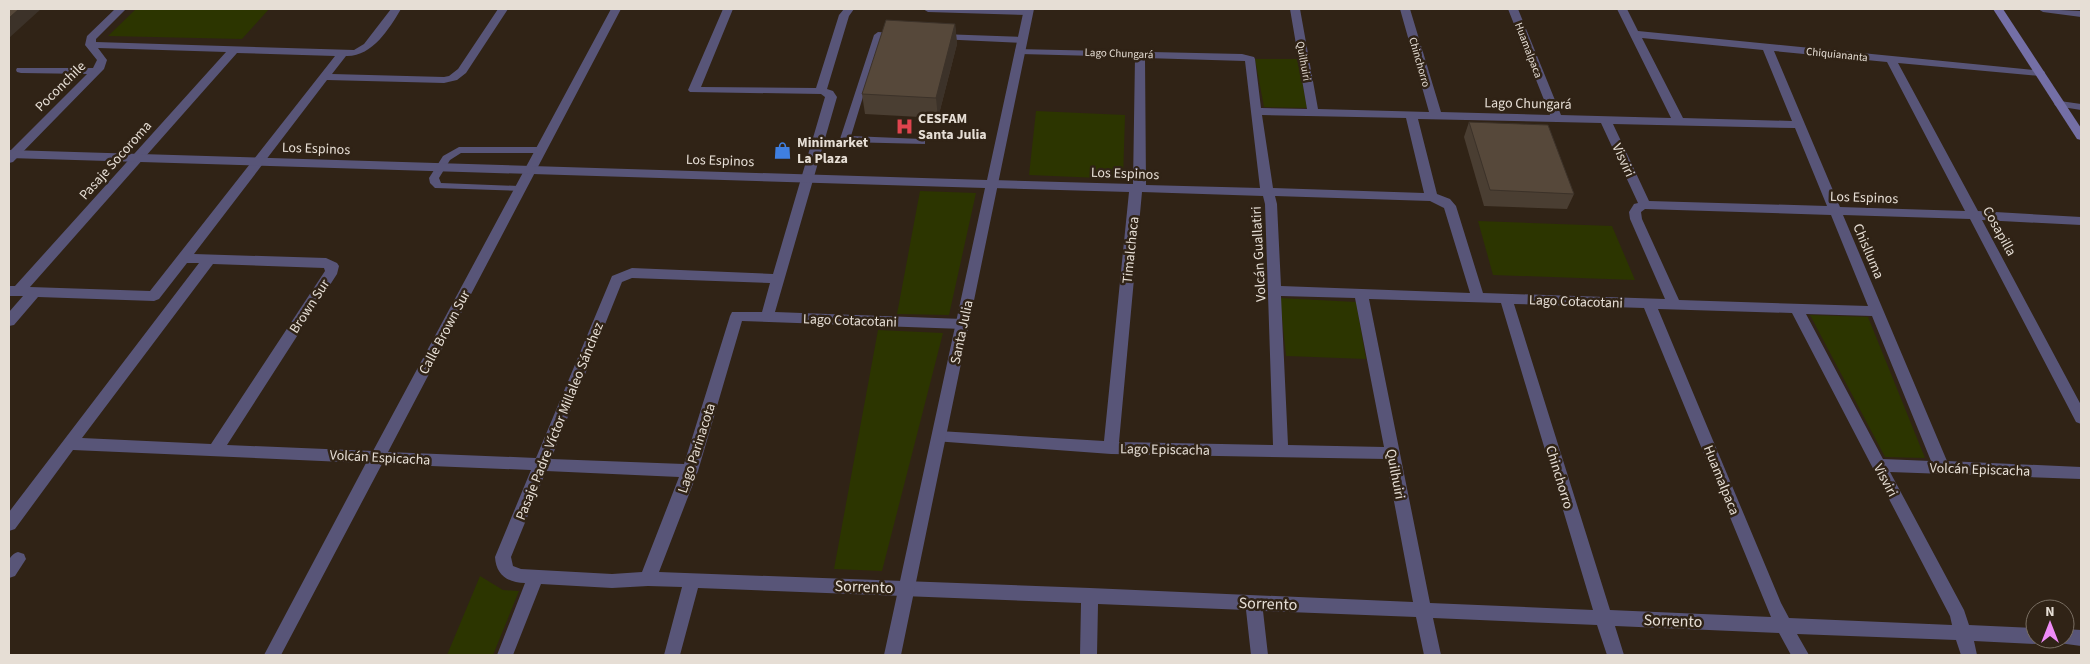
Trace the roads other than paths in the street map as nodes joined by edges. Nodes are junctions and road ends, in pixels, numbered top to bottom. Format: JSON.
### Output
{"nodes":[{"id":1,"x":121,"y":9,"type":"edge"},
{"id":2,"x":396,"y":9,"type":"edge"},
{"id":3,"x":503,"y":9,"type":"edge"},
{"id":4,"x":616,"y":9,"type":"edge"},
{"id":5,"x":728,"y":9,"type":"edge"},
{"id":6,"x":849,"y":9,"type":"edge"},
{"id":7,"x":928,"y":9,"type":"edge"},
{"id":8,"x":1295,"y":9,"type":"edge"},
{"id":9,"x":1405,"y":9,"type":"edge"},
{"id":10,"x":1513,"y":9,"type":"edge"},
{"id":11,"x":1622,"y":9,"type":"edge"},
{"id":12,"x":1998,"y":9,"type":"edge"},
{"id":13,"x":2043,"y":9,"type":"edge"},
{"id":14,"x":1028,"y":10,"type":"edge"},
{"id":15,"x":2081,"y":14,"type":"edge"},
{"id":16,"x":1635,"y":34,"type":"junction"},
{"id":17,"x":906,"y":36,"type":"edge"},
{"id":18,"x":935,"y":37,"type":"edge"},
{"id":19,"x":90,"y":45,"type":"junction"},
{"id":20,"x":1021,"y":45,"type":"junction"},
{"id":21,"x":1767,"y":47,"type":"junction"},
{"id":22,"x":234,"y":50,"type":"junction"},
{"id":23,"x":343,"y":53,"type":"junction"},
{"id":24,"x":1140,"y":54,"type":"junction"},
{"id":25,"x":1248,"y":58,"type":"joint"},
{"id":26,"x":1891,"y":59,"type":"junction"},
{"id":27,"x":21,"y":70,"type":"dead end"},
{"id":28,"x":96,"y":72,"type":"junction"},
{"id":29,"x":2040,"y":73,"type":"junction"},
{"id":30,"x":324,"y":77,"type":"junction"},
{"id":31,"x":821,"y":92,"type":"junction"},
{"id":32,"x":2060,"y":104,"type":"junction"},
{"id":33,"x":2081,"y":107,"type":"edge"},
{"id":34,"x":1256,"y":112,"type":"junction"},
{"id":35,"x":1313,"y":113,"type":"junction"},
{"id":36,"x":1411,"y":115,"type":"junction"},
{"id":37,"x":1436,"y":116,"type":"junction"},
{"id":38,"x":1557,"y":119,"type":"junction"},
{"id":39,"x":1605,"y":120,"type":"junction"},
{"id":40,"x":1679,"y":122,"type":"junction"},
{"id":41,"x":1800,"y":125,"type":"junction"},
{"id":42,"x":2081,"y":136,"type":"edge"},
{"id":43,"x":922,"y":142,"type":"dead end"},
{"id":44,"x":540,"y":150,"type":"junction"},
{"id":45,"x":10,"y":155,"type":"edge"},
{"id":46,"x":138,"y":158,"type":"junction"},
{"id":47,"x":259,"y":161,"type":"junction"},
{"id":48,"x":441,"y":167,"type":"junction"},
{"id":49,"x":530,"y":170,"type":"junction"},
{"id":50,"x":808,"y":178,"type":"junction"},
{"id":51,"x":992,"y":184,"type":"junction"},
{"id":52,"x":1136,"y":188,"type":"junction"},
{"id":53,"x":519,"y":189,"type":"junction"},
{"id":54,"x":1268,"y":192,"type":"junction"},
{"id":55,"x":1431,"y":197,"type":"junction"},
{"id":56,"x":1645,"y":205,"type":"junction"},
{"id":57,"x":1836,"y":212,"type":"junction"},
{"id":58,"x":1974,"y":215,"type":"junction"},
{"id":59,"x":2081,"y":221,"type":"edge"},
{"id":60,"x":183,"y":258,"type":"junction"},
{"id":61,"x":209,"y":259,"type":"junction"},
{"id":62,"x":621,"y":276,"type":"joint"},
{"id":63,"x":778,"y":279,"type":"junction"},
{"id":64,"x":14,"y":291,"type":"edge"},
{"id":65,"x":1275,"y":291,"type":"junction"},
{"id":66,"x":35,"y":292,"type":"junction"},
{"id":67,"x":1361,"y":294,"type":"junction"},
{"id":68,"x":1478,"y":298,"type":"junction"},
{"id":69,"x":1506,"y":298,"type":"junction"},
{"id":70,"x":1649,"y":303,"type":"junction"},
{"id":71,"x":1674,"y":304,"type":"junction"},
{"id":72,"x":1796,"y":308,"type":"junction"},
{"id":73,"x":1877,"y":311,"type":"junction"},
{"id":74,"x":737,"y":316,"type":"joint"},
{"id":75,"x":767,"y":317,"type":"junction"},
{"id":76,"x":9,"y":321,"type":"edge"},
{"id":77,"x":963,"y":324,"type":"junction"},
{"id":78,"x":2081,"y":418,"type":"edge"},
{"id":79,"x":939,"y":437,"type":"junction"},
{"id":80,"x":70,"y":444,"type":"junction"},
{"id":81,"x":1110,"y":448,"type":"junction"},
{"id":82,"x":215,"y":450,"type":"junction"},
{"id":83,"x":1281,"y":451,"type":"junction"},
{"id":84,"x":1392,"y":453,"type":"junction"},
{"id":85,"x":377,"y":457,"type":"junction"},
{"id":86,"x":541,"y":464,"type":"junction"},
{"id":87,"x":1878,"y":465,"type":"junction"},
{"id":88,"x":1942,"y":468,"type":"junction"},
{"id":89,"x":690,"y":471,"type":"junction"},
{"id":90,"x":2081,"y":474,"type":"edge"},
{"id":91,"x":9,"y":524,"type":"edge"},
{"id":92,"x":505,"y":568,"type":"joint"},
{"id":93,"x":536,"y":577,"type":"junction"},
{"id":94,"x":648,"y":579,"type":"junction"},
{"id":95,"x":692,"y":580,"type":"junction"},
{"id":96,"x":908,"y":588,"type":"junction"},
{"id":97,"x":1090,"y":595,"type":"junction"},
{"id":98,"x":1254,"y":602,"type":"junction"},
{"id":99,"x":1423,"y":610,"type":"junction"},
{"id":100,"x":1603,"y":618,"type":"junction"},
{"id":101,"x":1785,"y":625,"type":"junction"},
{"id":102,"x":1962,"y":632,"type":"junction"},
{"id":103,"x":2025,"y":635,"type":"edge"},
{"id":104,"x":272,"y":655,"type":"edge"},
{"id":105,"x":505,"y":655,"type":"edge"},
{"id":106,"x":672,"y":655,"type":"edge"},
{"id":107,"x":893,"y":655,"type":"edge"},
{"id":108,"x":1088,"y":655,"type":"edge"},
{"id":109,"x":1259,"y":655,"type":"edge"},
{"id":110,"x":1432,"y":655,"type":"edge"},
{"id":111,"x":1615,"y":655,"type":"edge"},
{"id":112,"x":1800,"y":655,"type":"edge"},
{"id":113,"x":1969,"y":655,"type":"edge"}],
"edges":[{"from":1,"to":19,"type":"street","name":"Poconchile"},
{"from":2,"to":23,"type":"street"},
{"from":3,"to":30,"type":"street"},
{"from":4,"to":44,"type":"street","name":"Calle Brown Sur"},
{"from":5,"to":31,"type":"street"},
{"from":6,"to":31,"type":"street"},
{"from":7,"to":14,"type":"street"},
{"from":8,"to":35,"type":"street","name":"Quilhuiri"},
{"from":9,"to":37,"type":"street","name":"Chinchorro"},
{"from":10,"to":38,"type":"street","name":"Huamalpaca"},
{"from":11,"to":16,"type":"street"},
{"from":12,"to":29,"type":"main road"},
{"from":13,"to":15,"type":"street"},
{"from":14,"to":20,"type":"street","name":"Santa Julia"},
{"from":16,"to":21,"type":"street","name":"Chiquiananta"},
{"from":16,"to":40,"type":"street"},
{"from":17,"to":43,"type":"lane"},
{"from":18,"to":20,"type":"lane"},
{"from":19,"to":22,"type":"street"},
{"from":19,"to":28,"type":"street","name":"Poconchile"},
{"from":20,"to":24,"type":"street","name":"Lago Chungará"},
{"from":20,"to":51,"type":"street","name":"Santa Julia"},
{"from":21,"to":26,"type":"street","name":"Chiquiananta"},
{"from":21,"to":41,"type":"street","name":"Chislluma"},
{"from":22,"to":23,"type":"street"},
{"from":22,"to":46,"type":"street","name":"Pasaje Socoroma"},
{"from":23,"to":30,"type":"street"},
{"from":24,"to":25,"type":"street","name":"Lago Chungará"},
{"from":24,"to":52,"type":"street","name":"Timalchaca"},
{"from":25,"to":34,"type":"street","name":"Volcán Guallatiri"},
{"from":26,"to":29,"type":"street","name":"Chiquiananta"},
{"from":26,"to":58,"type":"street","name":"Cosapilla"},
{"from":27,"to":28,"type":"street"},
{"from":28,"to":45,"type":"street","name":"Poconchile"},
{"from":29,"to":32,"type":"main road"},
{"from":30,"to":47,"type":"street"},
{"from":31,"to":50,"type":"street"},
{"from":32,"to":33,"type":"street"},
{"from":32,"to":42,"type":"main road"},
{"from":34,"to":35,"type":"street","name":"Lago Chungará"},
{"from":34,"to":54,"type":"street","name":"Volcán Guallatiri"},
{"from":35,"to":36,"type":"street","name":"Lago Chungará"},
{"from":36,"to":37,"type":"street","name":"Lago Chungará"},
{"from":36,"to":55,"type":"street"},
{"from":37,"to":38,"type":"street","name":"Lago Chungará"},
{"from":38,"to":39,"type":"street","name":"Lago Chungará"},
{"from":39,"to":40,"type":"street","name":"Lago Chungará"},
{"from":39,"to":56,"type":"street","name":"Visviri"},
{"from":40,"to":41,"type":"street","name":"Lago Chungará"},
{"from":41,"to":57,"type":"street","name":"Chislluma"},
{"from":44,"to":48,"type":"lane"},
{"from":44,"to":49,"type":"street","name":"Calle Brown Sur"},
{"from":45,"to":46,"type":"street","name":"Los Espinos"},
{"from":46,"to":47,"type":"street","name":"Los Espinos"},
{"from":46,"to":64,"type":"street","name":"Pasaje Socoroma"},
{"from":47,"to":48,"type":"street","name":"Los Espinos"},
{"from":47,"to":60,"type":"street"},
{"from":48,"to":49,"type":"street","name":"Los Espinos"},
{"from":48,"to":53,"type":"lane"},
{"from":49,"to":50,"type":"street","name":"Los Espinos"},
{"from":49,"to":53,"type":"street","name":"Calle Brown Sur"},
{"from":50,"to":51,"type":"street","name":"Los Espinos"},
{"from":50,"to":63,"type":"street"},
{"from":51,"to":52,"type":"street","name":"Los Espinos"},
{"from":51,"to":77,"type":"street","name":"Santa Julia"},
{"from":52,"to":54,"type":"street","name":"Los Espinos"},
{"from":52,"to":81,"type":"street","name":"Timalchaca"},
{"from":53,"to":85,"type":"street","name":"Calle Brown Sur"},
{"from":54,"to":55,"type":"street","name":"Los Espinos"},
{"from":54,"to":65,"type":"street","name":"Volcán Guallatiri"},
{"from":55,"to":68,"type":"street"},
{"from":56,"to":57,"type":"street","name":"Los Espinos"},
{"from":56,"to":71,"type":"street"},
{"from":57,"to":58,"type":"street","name":"Los Espinos"},
{"from":57,"to":73,"type":"street","name":"Chislluma"},
{"from":58,"to":59,"type":"street","name":"Los Espinos"},
{"from":58,"to":78,"type":"street","name":"Cosapilla"},
{"from":60,"to":61,"type":"street","name":"Brown Sur"},
{"from":60,"to":66,"type":"street"},
{"from":61,"to":80,"type":"street"},
{"from":61,"to":82,"type":"street","name":"Brown Sur"},
{"from":62,"to":63,"type":"street"},
{"from":62,"to":86,"type":"street","name":"Pasaje Padre Víctor Millaleo Sánchez"},
{"from":63,"to":75,"type":"street"},
{"from":64,"to":66,"type":"street"},
{"from":65,"to":67,"type":"street","name":"Lago Cotacotani"},
{"from":65,"to":83,"type":"street","name":"Volcán Guallatiri"},
{"from":66,"to":76,"type":"street"},
{"from":67,"to":68,"type":"street","name":"Lago Cotacotani"},
{"from":67,"to":84,"type":"street","name":"Quilhuiri"},
{"from":68,"to":69,"type":"street","name":"Lago Cotacotani"},
{"from":69,"to":70,"type":"street","name":"Lago Cotacotani"},
{"from":69,"to":100,"type":"street","name":"Chinchorro"},
{"from":70,"to":71,"type":"street","name":"Lago Cotacotani"},
{"from":70,"to":101,"type":"street","name":"Huamalpaca"},
{"from":71,"to":72,"type":"street","name":"Lago Cotacotani"},
{"from":72,"to":73,"type":"street","name":"Lago Cotacotani"},
{"from":72,"to":87,"type":"street","name":"Visviri"},
{"from":73,"to":88,"type":"street","name":"Chislluma"},
{"from":74,"to":75,"type":"street","name":"Lago Cotacotani"},
{"from":74,"to":89,"type":"street","name":"Lago Parinacota"},
{"from":75,"to":77,"type":"street","name":"Lago Cotacotani"},
{"from":77,"to":79,"type":"street","name":"Santa Julia"},
{"from":79,"to":81,"type":"street","name":"Lago Episcacha"},
{"from":79,"to":96,"type":"street","name":"Santa Julia"},
{"from":80,"to":82,"type":"street","name":"Volcán Espicacha"},
{"from":80,"to":91,"type":"street"},
{"from":81,"to":83,"type":"street","name":"Lago Episcacha"},
{"from":82,"to":85,"type":"street","name":"Volcán Espicacha"},
{"from":83,"to":84,"type":"street","name":"Lago Episcacha"},
{"from":84,"to":99,"type":"street","name":"Quilhuiri"},
{"from":85,"to":86,"type":"street","name":"Volcán Espicacha"},
{"from":85,"to":104,"type":"street","name":"Calle Brown Sur"},
{"from":86,"to":89,"type":"street","name":"Volcán Espicacha"},
{"from":86,"to":92,"type":"street","name":"Pasaje Padre Víctor Millaleo Sánchez"},
{"from":87,"to":88,"type":"street","name":"Volcán Episcacha"},
{"from":87,"to":102,"type":"street","name":"Visviri"},
{"from":88,"to":90,"type":"street","name":"Volcán Episcacha"},
{"from":89,"to":94,"type":"street","name":"Lago Parinacota"},
{"from":92,"to":93,"type":"street","name":"Sorrento"},
{"from":93,"to":94,"type":"street","name":"Sorrento"},
{"from":93,"to":105,"type":"street"},
{"from":94,"to":95,"type":"street","name":"Sorrento"},
{"from":95,"to":96,"type":"street","name":"Sorrento"},
{"from":95,"to":106,"type":"street"},
{"from":96,"to":97,"type":"street","name":"Sorrento"},
{"from":96,"to":107,"type":"street","name":"Santa Julia"},
{"from":97,"to":98,"type":"street","name":"Sorrento"},
{"from":97,"to":108,"type":"street"},
{"from":98,"to":99,"type":"street","name":"Sorrento"},
{"from":98,"to":109,"type":"street"},
{"from":99,"to":100,"type":"street","name":"Sorrento"},
{"from":99,"to":110,"type":"street","name":"Quilhuiri"},
{"from":100,"to":101,"type":"street","name":"Sorrento"},
{"from":100,"to":111,"type":"street","name":"Chinchorro"},
{"from":101,"to":102,"type":"street","name":"Sorrento"},
{"from":101,"to":112,"type":"street","name":"Huamalpaca"},
{"from":102,"to":103,"type":"street","name":"Sorrento"},
{"from":102,"to":113,"type":"street","name":"Visviri"}]}
